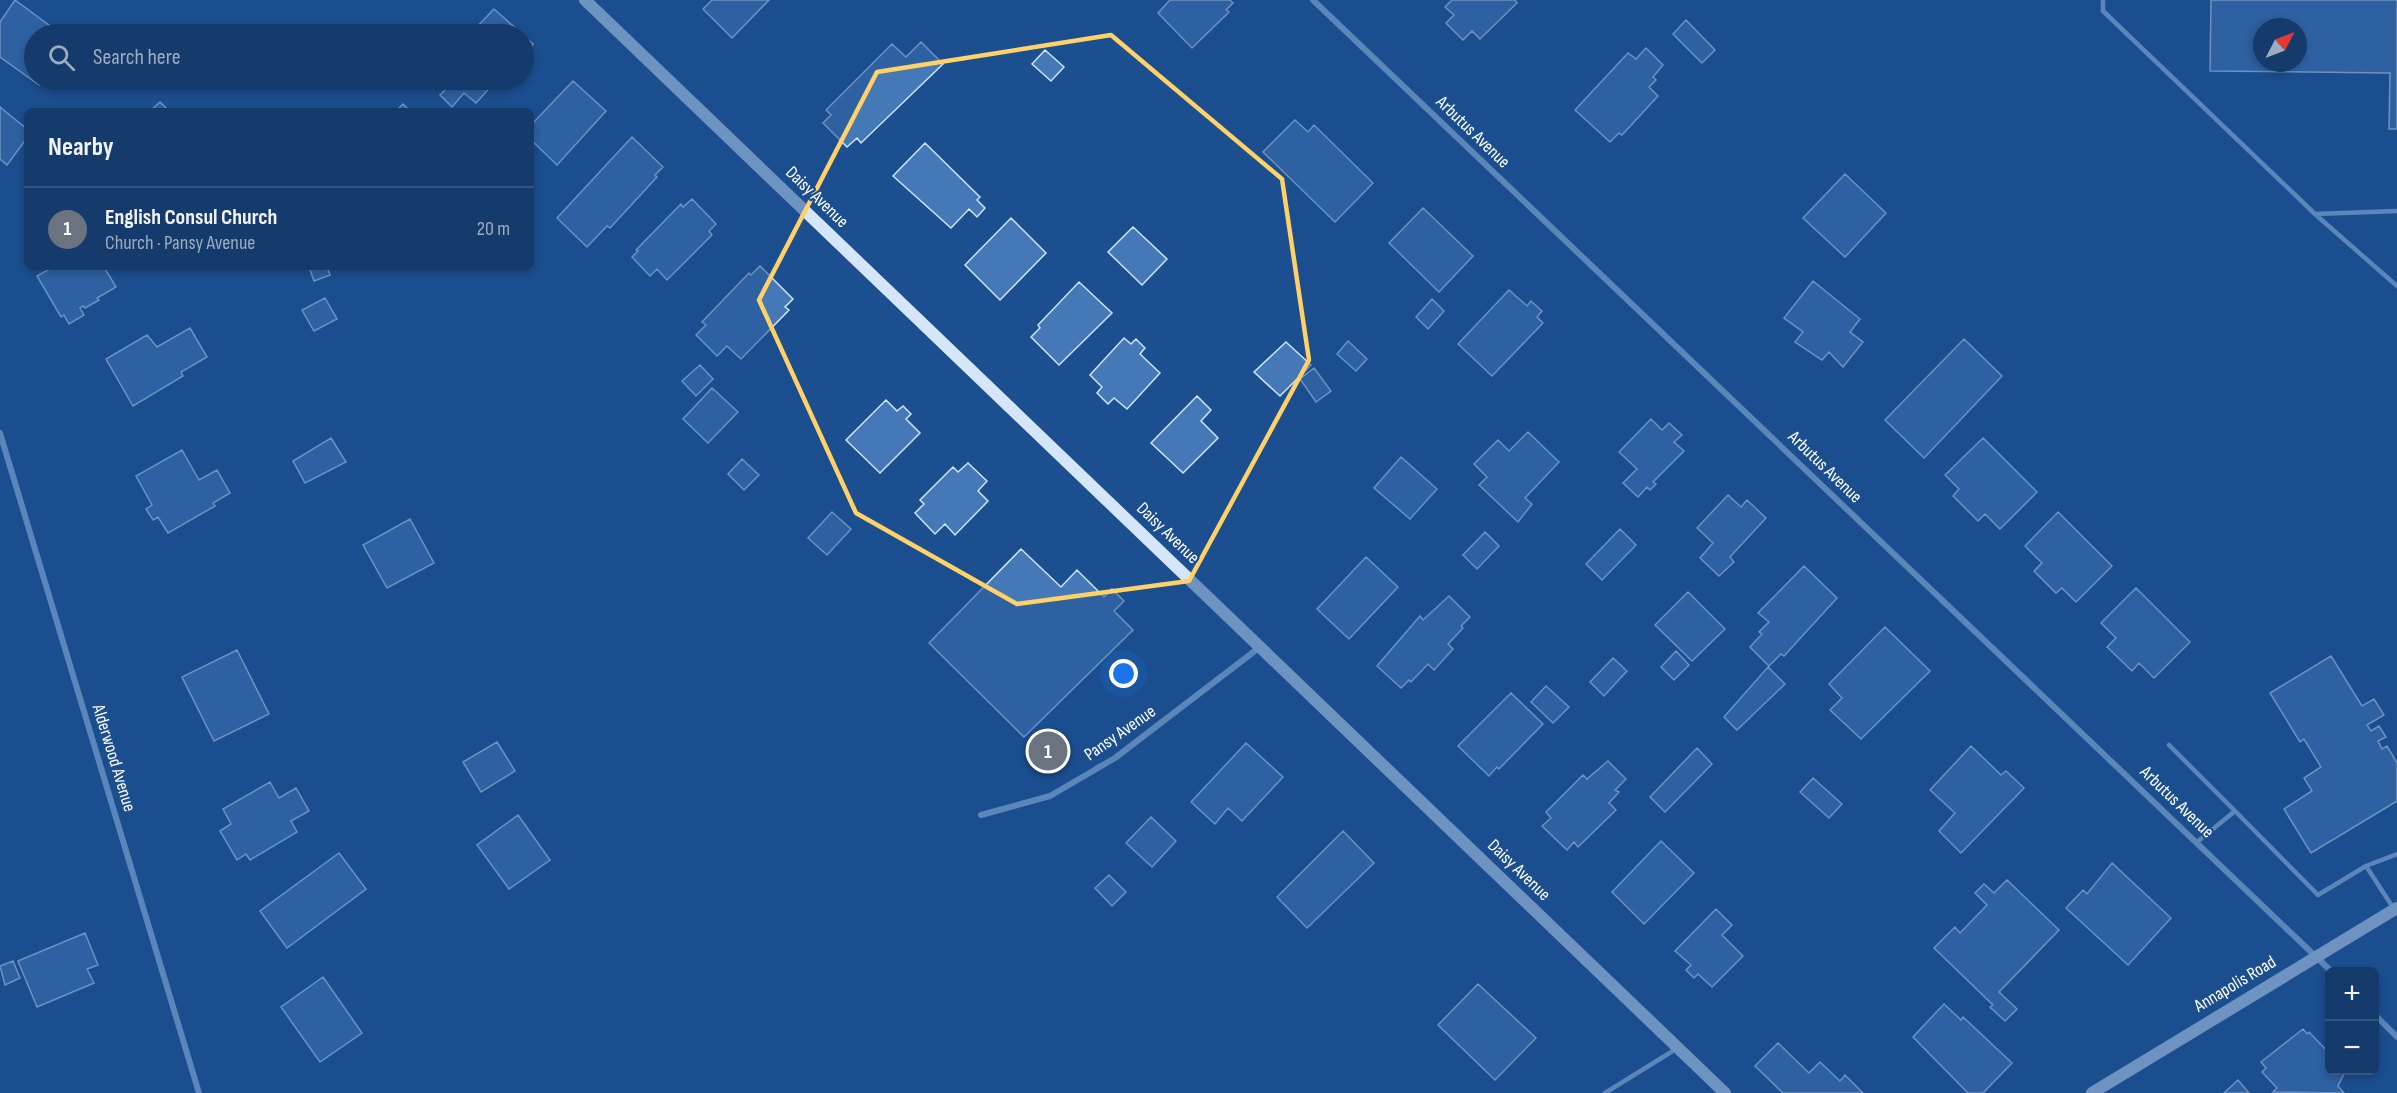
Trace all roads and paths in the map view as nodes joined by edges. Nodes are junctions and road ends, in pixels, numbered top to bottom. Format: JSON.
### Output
{"nodes":[{"id":1,"x":585,"y":0,"type":"edge"},
{"id":2,"x":1313,"y":0,"type":"edge"},
{"id":3,"x":2103,"y":0,"type":"edge"},
{"id":4,"x":2397,"y":211,"type":"edge"},
{"id":5,"x":2315,"y":214,"type":"junction"},
{"id":6,"x":2397,"y":286,"type":"edge"},
{"id":7,"x":0,"y":433,"type":"edge"},
{"id":8,"x":1261,"y":647,"type":"junction"},
{"id":9,"x":2169,"y":745,"type":"dead end"},
{"id":10,"x":2235,"y":811,"type":"junction"},
{"id":11,"x":981,"y":815,"type":"dead end"},
{"id":12,"x":2197,"y":842,"type":"junction"},
{"id":13,"x":2397,"y":854,"type":"edge"},
{"id":14,"x":2366,"y":866,"type":"junction"},
{"id":15,"x":2396,"y":909,"type":"edge"},
{"id":16,"x":2316,"y":955,"type":"junction"},
{"id":17,"x":2327,"y":967,"type":"edge"},
{"id":18,"x":2379,"y":1019,"type":"edge"},
{"id":19,"x":2397,"y":1037,"type":"edge"},
{"id":20,"x":1678,"y":1048,"type":"junction"},
{"id":21,"x":199,"y":1093,"type":"edge"},
{"id":22,"x":1605,"y":1093,"type":"edge"},
{"id":23,"x":1725,"y":1093,"type":"edge"},
{"id":24,"x":2092,"y":1093,"type":"edge"}],
"edges":[{"from":1,"to":8,"type":"street","name":"Daisy Avenue"},
{"from":2,"to":12,"type":"street","name":"Arbutus Avenue"},
{"from":3,"to":5,"type":"lane"},
{"from":4,"to":5,"type":"lane"},
{"from":5,"to":6,"type":"lane"},
{"from":7,"to":21,"type":"street","name":"Alderwood Avenue"},
{"from":8,"to":11,"type":"street","name":"Pansy Avenue"},
{"from":8,"to":20,"type":"street","name":"Daisy Avenue"},
{"from":9,"to":10,"type":"lane"},
{"from":10,"to":12,"type":"lane"},
{"from":10,"to":14,"type":"lane"},
{"from":12,"to":16,"type":"street","name":"Arbutus Avenue"},
{"from":13,"to":14,"type":"lane"},
{"from":14,"to":15,"type":"lane"},
{"from":15,"to":16,"type":"street","name":"Annapolis Road"},
{"from":16,"to":17,"type":"street","name":"Arbutus Avenue"},
{"from":16,"to":24,"type":"street","name":"Annapolis Road"},
{"from":18,"to":19,"type":"street"},
{"from":20,"to":22,"type":"lane"},
{"from":20,"to":23,"type":"street","name":"Daisy Avenue"}]}
